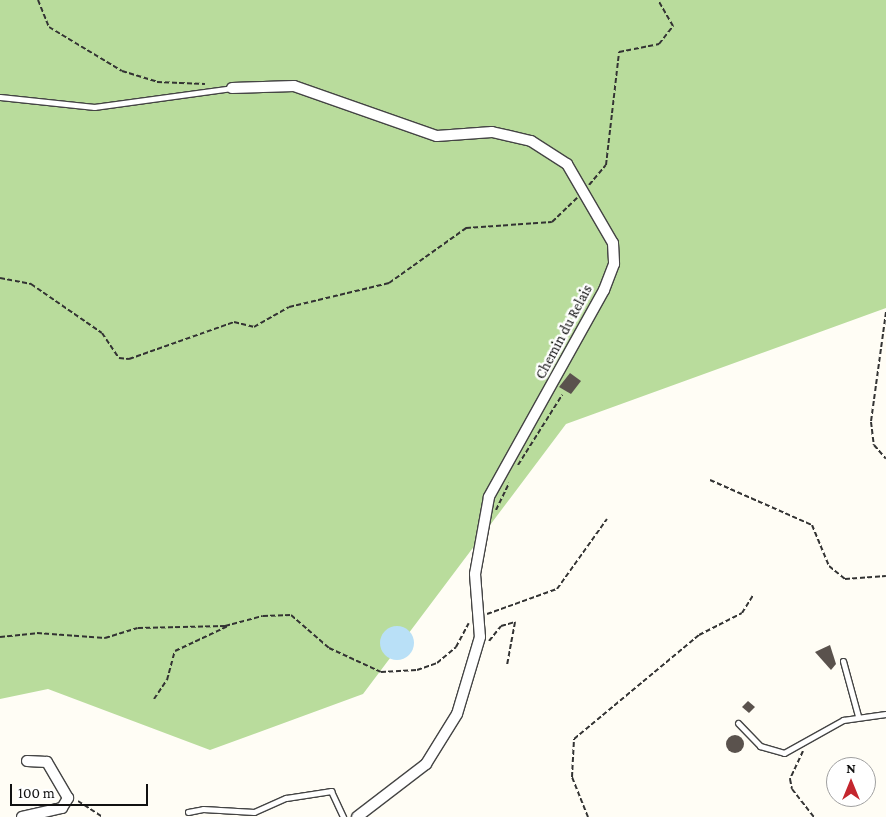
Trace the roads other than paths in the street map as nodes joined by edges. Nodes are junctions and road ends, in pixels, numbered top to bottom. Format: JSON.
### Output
{"nodes":[{"id":1,"x":232,"y":88,"type":"joint"},
{"id":2,"x":0,"y":96,"type":"edge"},
{"id":3,"x":843,"y":661,"type":"dead end"},
{"id":4,"x":886,"y":714,"type":"edge"},
{"id":5,"x":858,"y":716,"type":"junction"},
{"id":6,"x":738,"y":724,"type":"dead end"},
{"id":7,"x":27,"y":762,"type":"dead end"},
{"id":8,"x":188,"y":812,"type":"dead end"},
{"id":9,"x":22,"y":817,"type":"edge"},
{"id":10,"x":343,"y":817,"type":"edge"},
{"id":11,"x":357,"y":817,"type":"edge"}],
"edges":[{"from":1,"to":2,"type":"lane"},
{"from":1,"to":11,"type":"street","name":"Chemin du Relais"},
{"from":3,"to":5,"type":"lane"},
{"from":4,"to":5,"type":"lane"},
{"from":5,"to":6,"type":"lane"},
{"from":7,"to":9,"type":"street"},
{"from":8,"to":10,"type":"lane"}]}
